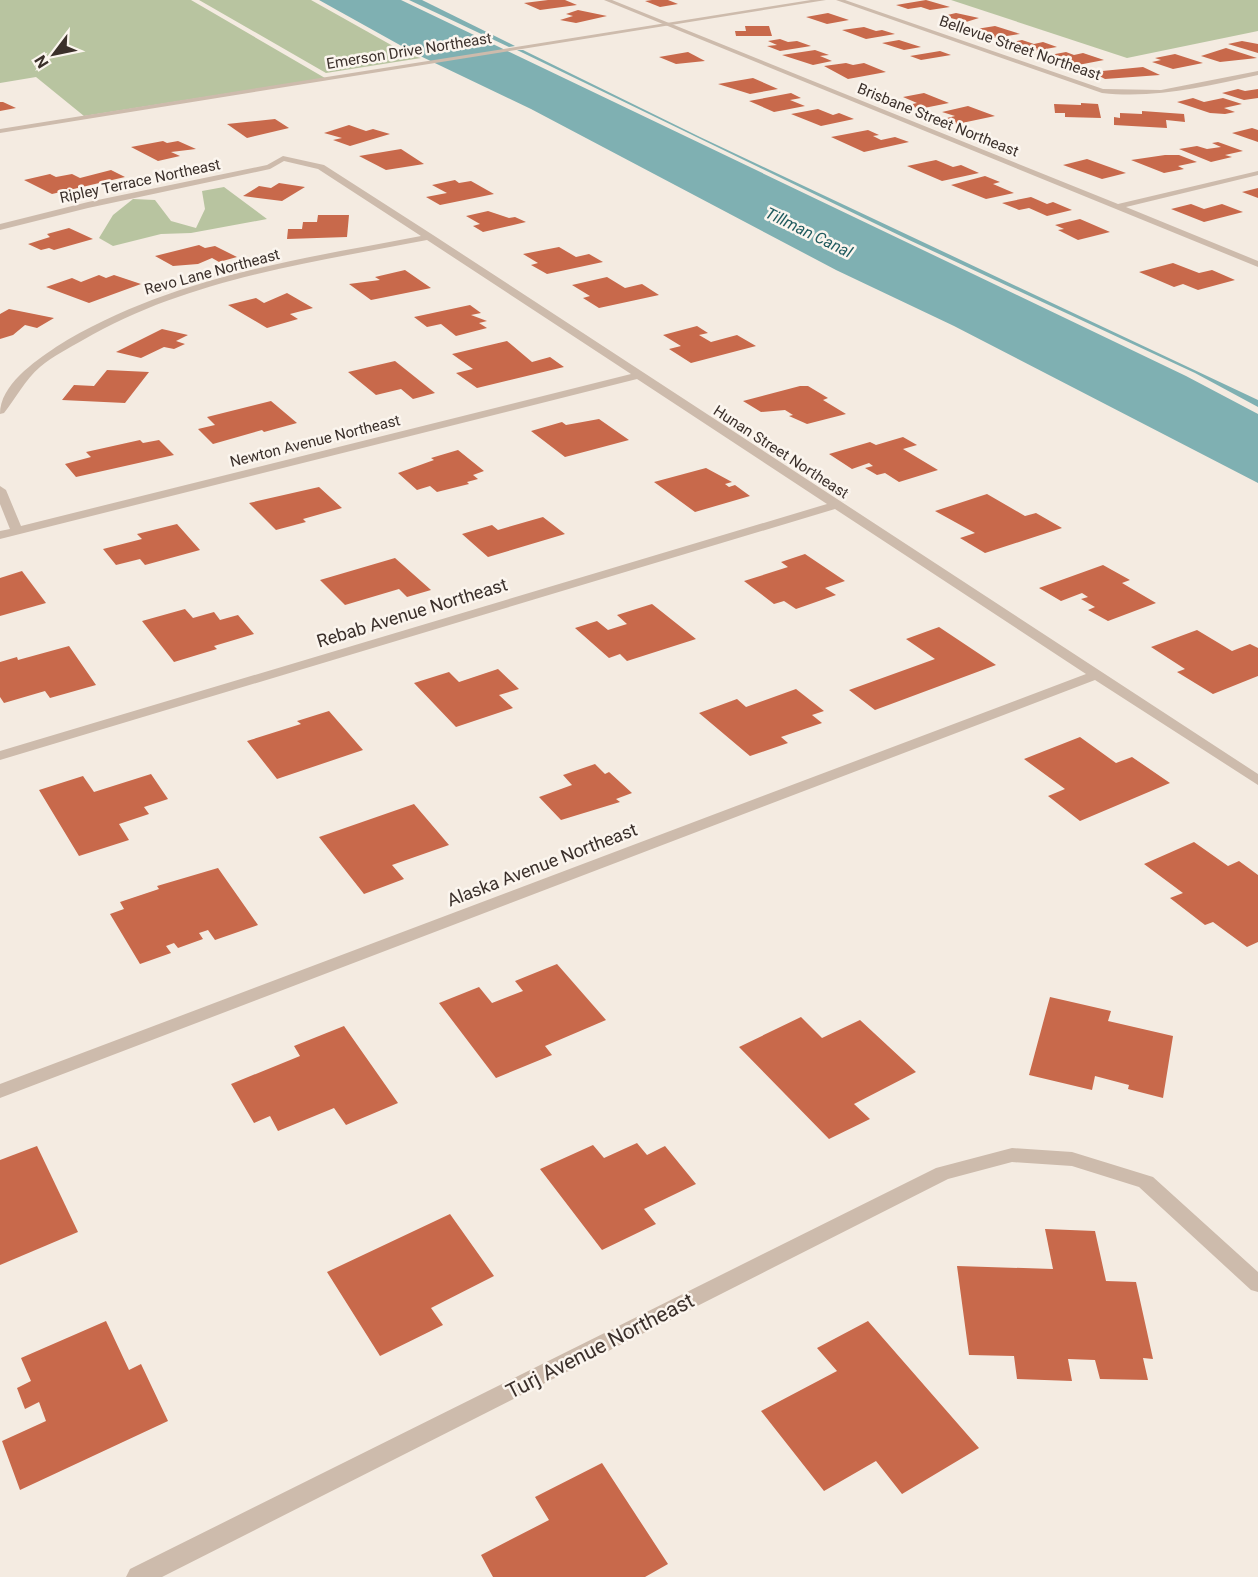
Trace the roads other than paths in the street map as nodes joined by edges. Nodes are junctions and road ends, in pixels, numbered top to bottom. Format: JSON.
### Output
{"nodes":[{"id":1,"x":607,"y":0,"type":"edge"},
{"id":2,"x":823,"y":0,"type":"edge"},
{"id":3,"x":838,"y":0,"type":"edge"},
{"id":4,"x":666,"y":24,"type":"junction"},
{"id":5,"x":1258,"y":73,"type":"edge"},
{"id":6,"x":0,"y":131,"type":"edge"},
{"id":7,"x":283,"y":158,"type":"joint"},
{"id":8,"x":1258,"y":173,"type":"edge"},
{"id":9,"x":1116,"y":207,"type":"junction"},
{"id":10,"x":0,"y":227,"type":"edge"},
{"id":11,"x":430,"y":237,"type":"junction"},
{"id":12,"x":1258,"y":264,"type":"edge"},
{"id":13,"x":637,"y":376,"type":"junction"},
{"id":14,"x":0,"y":411,"type":"edge"},
{"id":15,"x":0,"y":490,"type":"edge"},
{"id":16,"x":835,"y":505,"type":"junction"},
{"id":17,"x":17,"y":531,"type":"junction"},
{"id":18,"x":0,"y":535,"type":"edge"},
{"id":19,"x":1097,"y":675,"type":"junction"},
{"id":20,"x":0,"y":756,"type":"edge"},
{"id":21,"x":1258,"y":781,"type":"edge"},
{"id":22,"x":0,"y":1091,"type":"edge"},
{"id":23,"x":1258,"y":1284,"type":"edge"},
{"id":24,"x":138,"y":1577,"type":"edge"}],
"edges":[{"from":1,"to":4,"type":"street","name":"Brisbane Street Northeast"},
{"from":2,"to":4,"type":"street","name":"Emerson Drive Northeast"},
{"from":3,"to":5,"type":"street","name":"Bellevue Street Northeast"},
{"from":4,"to":6,"type":"street","name":"Emerson Drive Northeast"},
{"from":4,"to":9,"type":"street","name":"Brisbane Street Northeast"},
{"from":7,"to":10,"type":"street","name":"Ripley Terrace Northeast"},
{"from":7,"to":11,"type":"street","name":"Hunan Street Northeast"},
{"from":8,"to":9,"type":"street"},
{"from":9,"to":12,"type":"street","name":"Brisbane Street Northeast"},
{"from":11,"to":13,"type":"street","name":"Hunan Street Northeast"},
{"from":11,"to":14,"type":"street","name":"Revo Lane Northeast"},
{"from":13,"to":16,"type":"street","name":"Hunan Street Northeast"},
{"from":13,"to":17,"type":"street","name":"Newton Avenue Northeast"},
{"from":15,"to":17,"type":"street"},
{"from":16,"to":19,"type":"street","name":"Hunan Street Northeast"},
{"from":16,"to":20,"type":"street","name":"Rebab Avenue Northeast"},
{"from":17,"to":18,"type":"street","name":"Newton Avenue Northeast"},
{"from":19,"to":21,"type":"street","name":"Hunan Street Northeast"},
{"from":19,"to":22,"type":"street","name":"Alaska Avenue Northeast"},
{"from":23,"to":24,"type":"street","name":"Turj Avenue Northeast"}]}
